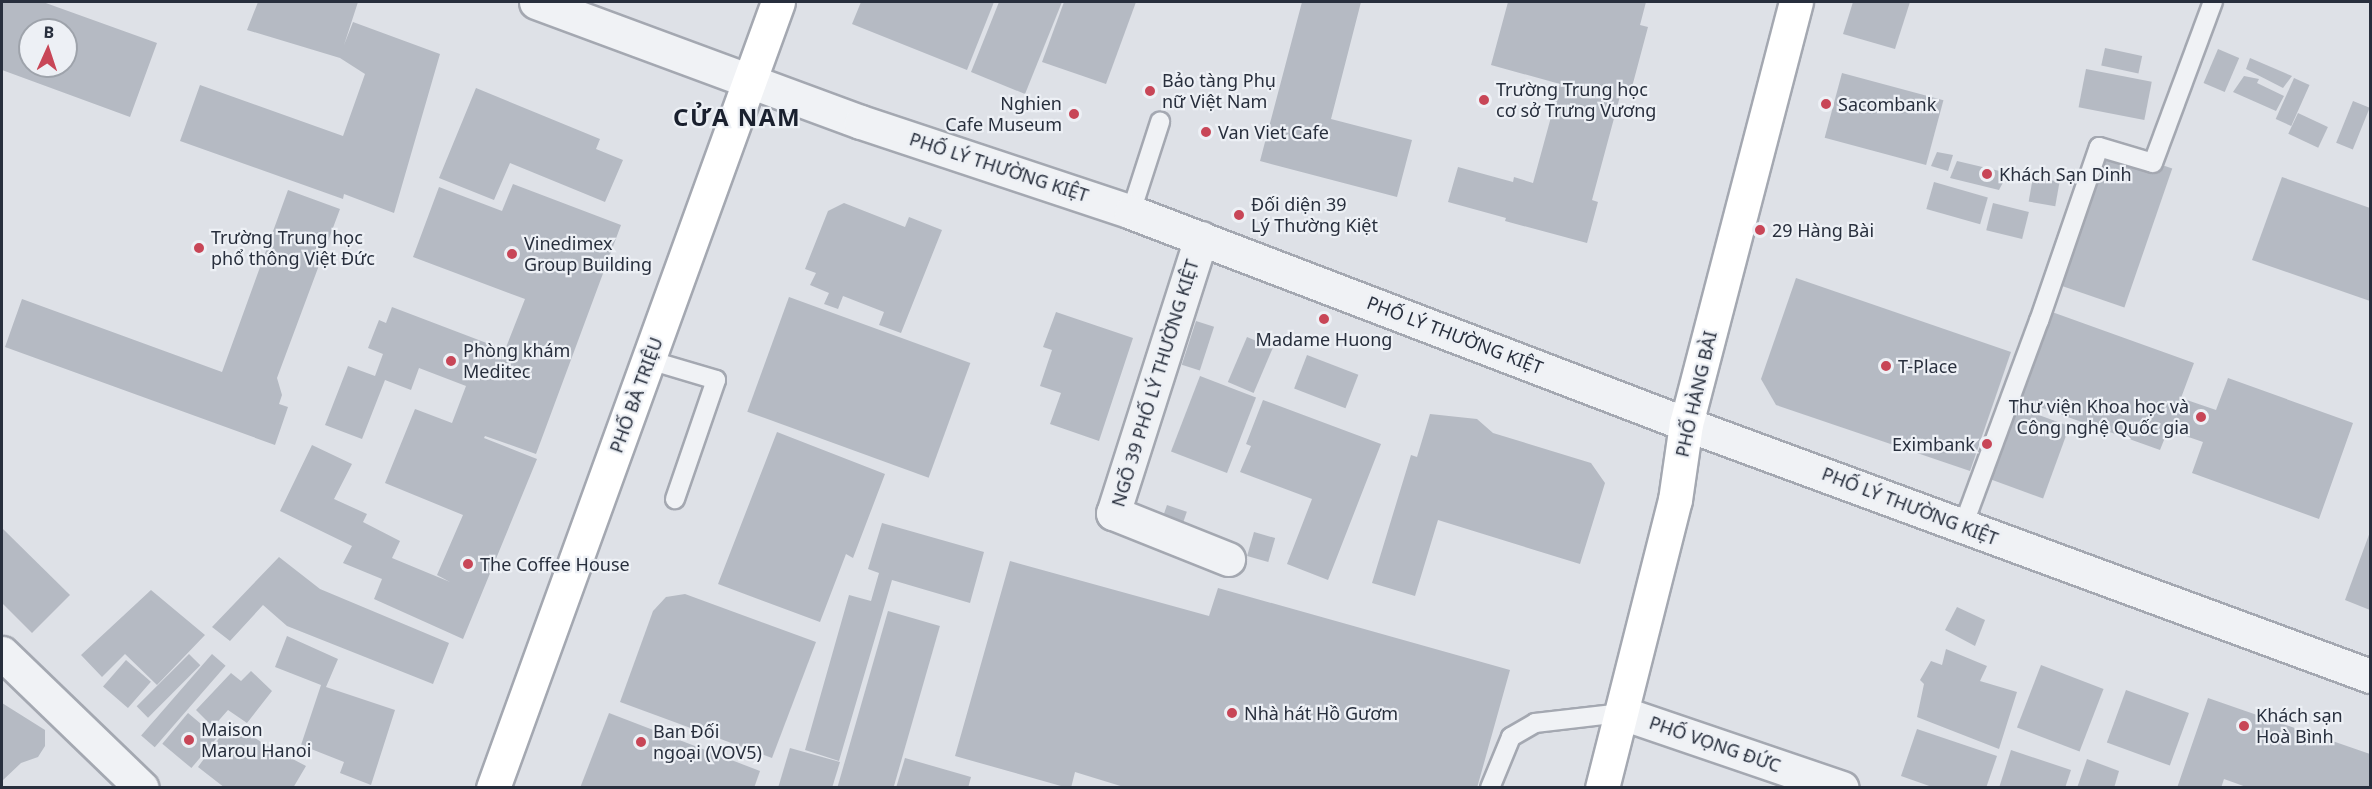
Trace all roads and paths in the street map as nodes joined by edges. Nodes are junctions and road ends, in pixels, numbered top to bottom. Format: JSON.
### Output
{"nodes":[{"id":1,"x":536,"y":2,"type":"edge"},
{"id":2,"x":778,"y":2,"type":"edge"},
{"id":3,"x":1796,"y":2,"type":"edge"},
{"id":4,"x":2213,"y":2,"type":"edge"},
{"id":5,"x":748,"y":81,"type":"junction"},
{"id":6,"x":1160,"y":122,"type":"dead end"},
{"id":7,"x":1131,"y":212,"type":"junction"},
{"id":8,"x":1201,"y":238,"type":"junction"},
{"id":9,"x":649,"y":360,"type":"junction"},
{"id":10,"x":1686,"y":424,"type":"junction"},
{"id":11,"x":675,"y":499,"type":"dead end"},
{"id":12,"x":1963,"y":526,"type":"junction"},
{"id":13,"x":1228,"y":559,"type":"dead end"},
{"id":14,"x":2,"y":653,"type":"edge"},
{"id":15,"x":2370,"y":676,"type":"edge"},
{"id":16,"x":1622,"y":713,"type":"junction"},
{"id":17,"x":142,"y":788,"type":"edge"},
{"id":18,"x":493,"y":788,"type":"edge"},
{"id":19,"x":1490,"y":788,"type":"edge"},
{"id":20,"x":1602,"y":788,"type":"edge"},
{"id":21,"x":1842,"y":788,"type":"edge"}],
"edges":[{"from":1,"to":5,"type":"street","name":"PHỐ LÝ THƯỜNG KIỆT"},
{"from":2,"to":5,"type":"main road","name":"PHỐ BÀ TRIỆU"},
{"from":3,"to":10,"type":"main road","name":"PHỐ HÀNG BÀI"},
{"from":4,"to":12,"type":"lane"},
{"from":5,"to":7,"type":"street","name":"PHỐ LÝ THƯỜNG KIỆT"},
{"from":5,"to":9,"type":"main road","name":"PHỐ BÀ TRIỆU"},
{"from":6,"to":7,"type":"lane"},
{"from":7,"to":8,"type":"street","name":"PHỐ LÝ THƯỜNG KIỆT"},
{"from":8,"to":10,"type":"street","name":"PHỐ LÝ THƯỜNG KIỆT"},
{"from":8,"to":13,"type":"street","name":"NGÕ 39 PHỐ LÝ THƯỜNG KIỆT"},
{"from":9,"to":11,"type":"lane"},
{"from":9,"to":18,"type":"main road","name":"PHỐ BÀ TRIỆU"},
{"from":10,"to":12,"type":"street","name":"PHỐ LÝ THƯỜNG KIỆT"},
{"from":10,"to":16,"type":"main road","name":"PHỐ HÀNG BÀI"},
{"from":12,"to":15,"type":"street","name":"PHỐ LÝ THƯỜNG KIỆT"},
{"from":14,"to":17,"type":"street"},
{"from":16,"to":19,"type":"lane"},
{"from":16,"to":20,"type":"main road","name":"PHỐ HÀNG BÀI"},
{"from":16,"to":21,"type":"street","name":"PHỐ VỌNG ĐỨC"}]}
